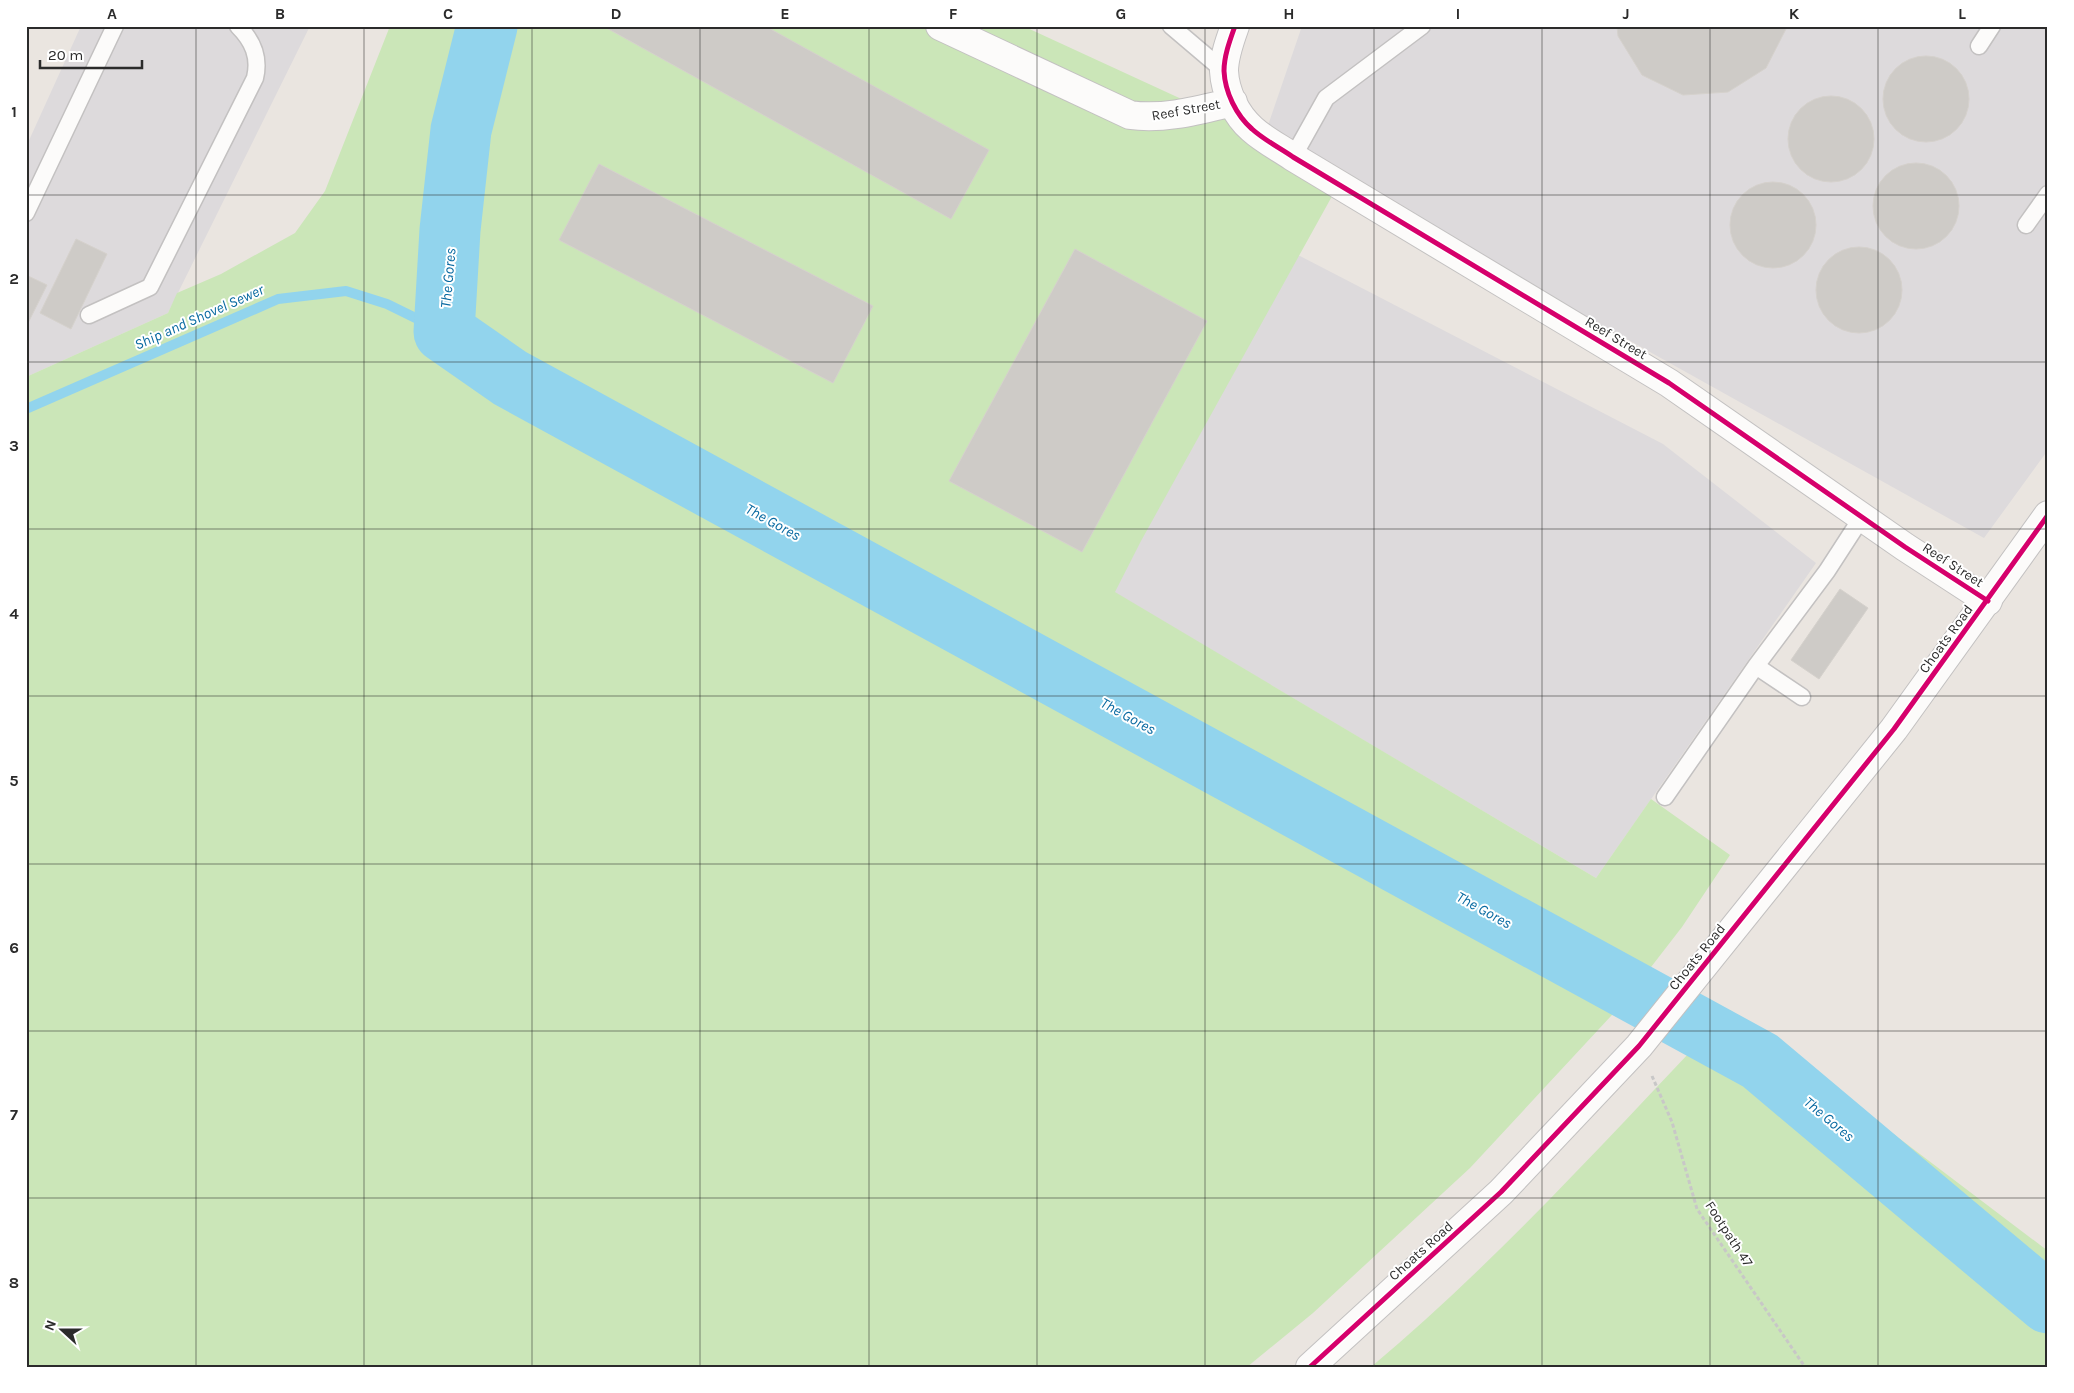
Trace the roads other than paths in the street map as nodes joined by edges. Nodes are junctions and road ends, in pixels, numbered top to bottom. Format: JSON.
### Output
{"nodes":[{"id":1,"x":115,"y":26,"type":"edge"},
{"id":2,"x":238,"y":26,"type":"edge"},
{"id":3,"x":940,"y":26,"type":"edge"},
{"id":4,"x":1171,"y":26,"type":"edge"},
{"id":5,"x":1235,"y":26,"type":"edge"},
{"id":6,"x":1422,"y":26,"type":"edge"},
{"id":7,"x":1992,"y":26,"type":"edge"},
{"id":8,"x":1979,"y":46,"type":"dead end"},
{"id":9,"x":1224,"y":71,"type":"junction"},
{"id":10,"x":1233,"y":102,"type":"junction"},
{"id":11,"x":1293,"y":157,"type":"junction"},
{"id":12,"x":2048,"y":194,"type":"edge"},
{"id":13,"x":26,"y":213,"type":"edge"},
{"id":14,"x":2026,"y":225,"type":"dead end"},
{"id":15,"x":89,"y":315,"type":"dead end"},
{"id":16,"x":2048,"y":516,"type":"edge"},
{"id":17,"x":1862,"y":517,"type":"junction"},
{"id":18,"x":1988,"y":601,"type":"junction"},
{"id":19,"x":1756,"y":666,"type":"junction"},
{"id":20,"x":1802,"y":697,"type":"dead end"},
{"id":21,"x":1665,"y":797,"type":"dead end"},
{"id":22,"x":1310,"y":1367,"type":"edge"}],
"edges":[{"from":1,"to":13,"type":"lane"},
{"from":2,"to":15,"type":"lane"},
{"from":3,"to":10,"type":"street","name":"Reef Street"},
{"from":4,"to":9,"type":"lane"},
{"from":5,"to":9,"type":"street"},
{"from":6,"to":11,"type":"lane"},
{"from":7,"to":8,"type":"lane"},
{"from":9,"to":10,"type":"street"},
{"from":10,"to":11,"type":"street","name":"Reef Street"},
{"from":11,"to":17,"type":"street","name":"Reef Street"},
{"from":12,"to":14,"type":"lane"},
{"from":16,"to":18,"type":"street","name":"Choats Road"},
{"from":17,"to":18,"type":"street","name":"Reef Street"},
{"from":17,"to":19,"type":"lane"},
{"from":18,"to":22,"type":"street","name":"Choats Road"},
{"from":19,"to":20,"type":"lane"},
{"from":19,"to":21,"type":"lane"}]}
